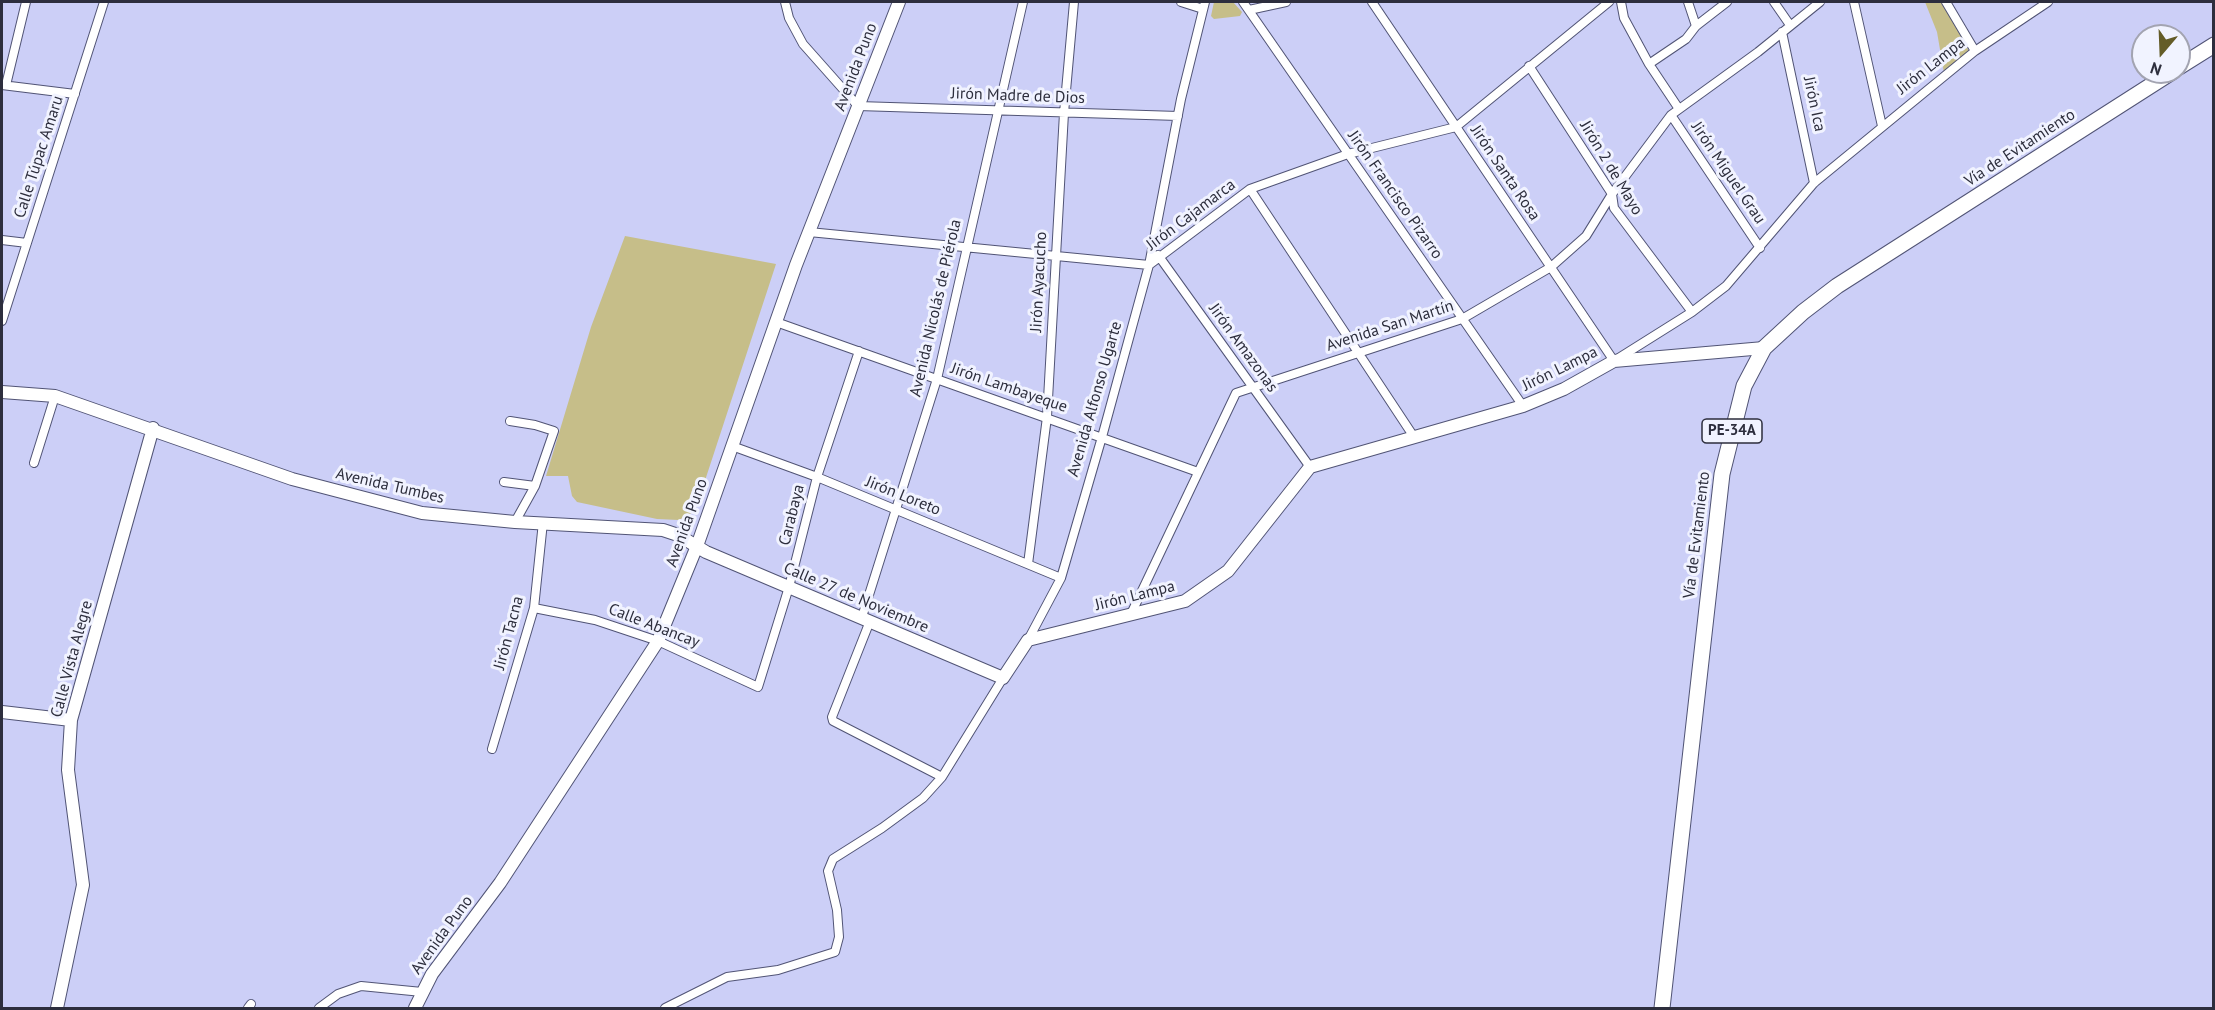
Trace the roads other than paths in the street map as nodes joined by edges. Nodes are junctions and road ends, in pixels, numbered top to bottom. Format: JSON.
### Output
{"nodes":[{"id":1,"x":26,"y":2,"type":"edge"},
{"id":2,"x":105,"y":2,"type":"edge"},
{"id":3,"x":785,"y":2,"type":"edge"},
{"id":4,"x":899,"y":2,"type":"edge"},
{"id":5,"x":1023,"y":2,"type":"edge"},
{"id":6,"x":1074,"y":2,"type":"edge"},
{"id":7,"x":1181,"y":2,"type":"edge"},
{"id":8,"x":1243,"y":2,"type":"edge"},
{"id":9,"x":1286,"y":2,"type":"edge"},
{"id":10,"x":1372,"y":2,"type":"edge"},
{"id":11,"x":1609,"y":2,"type":"edge"},
{"id":12,"x":1621,"y":2,"type":"edge"},
{"id":13,"x":1688,"y":2,"type":"edge"},
{"id":14,"x":1727,"y":2,"type":"edge"},
{"id":15,"x":1774,"y":2,"type":"edge"},
{"id":16,"x":1820,"y":2,"type":"edge"},
{"id":17,"x":1854,"y":2,"type":"edge"},
{"id":18,"x":1946,"y":2,"type":"edge"},
{"id":19,"x":2048,"y":2,"type":"edge"},
{"id":20,"x":1204,"y":5,"type":"edge"},
{"id":21,"x":1249,"y":10,"type":"junction"},
{"id":22,"x":1790,"y":25,"type":"junction"},
{"id":23,"x":1696,"y":26,"type":"junction"},
{"id":24,"x":1782,"y":32,"type":"junction"},
{"id":25,"x":2214,"y":45,"type":"edge"},
{"id":26,"x":1975,"y":51,"type":"junction"},
{"id":27,"x":2191,"y":60,"type":"edge"},
{"id":28,"x":1649,"y":64,"type":"junction"},
{"id":29,"x":1529,"y":66,"type":"junction"},
{"id":30,"x":2153,"y":84,"type":"edge"},
{"id":31,"x":4,"y":85,"type":"edge"},
{"id":32,"x":75,"y":94,"type":"junction"},
{"id":33,"x":858,"y":106,"type":"junction"},
{"id":34,"x":998,"y":111,"type":"junction"},
{"id":35,"x":1675,"y":112,"type":"junction"},
{"id":36,"x":1064,"y":113,"type":"junction"},
{"id":37,"x":1178,"y":116,"type":"junction"},
{"id":38,"x":1456,"y":126,"type":"junction"},
{"id":39,"x":1882,"y":126,"type":"junction"},
{"id":40,"x":1348,"y":154,"type":"junction"},
{"id":41,"x":1814,"y":183,"type":"junction"},
{"id":42,"x":1250,"y":189,"type":"junction"},
{"id":43,"x":1612,"y":194,"type":"junction"},
{"id":44,"x":809,"y":232,"type":"junction"},
{"id":45,"x":2,"y":240,"type":"edge"},
{"id":46,"x":27,"y":243,"type":"junction"},
{"id":47,"x":967,"y":247,"type":"junction"},
{"id":48,"x":1152,"y":247,"type":"junction"},
{"id":49,"x":1760,"y":248,"type":"junction"},
{"id":50,"x":1056,"y":256,"type":"junction"},
{"id":51,"x":1160,"y":258,"type":"junction"},
{"id":52,"x":1149,"y":265,"type":"junction"},
{"id":53,"x":1551,"y":267,"type":"junction"},
{"id":54,"x":1692,"y":312,"type":"junction"},
{"id":55,"x":1462,"y":319,"type":"junction"},
{"id":56,"x":2,"y":321,"type":"edge"},
{"id":57,"x":776,"y":322,"type":"junction"},
{"id":58,"x":1764,"y":348,"type":"junction"},
{"id":59,"x":859,"y":351,"type":"junction"},
{"id":60,"x":1358,"y":353,"type":"junction"},
{"id":61,"x":1614,"y":361,"type":"junction"},
{"id":62,"x":937,"y":379,"type":"junction"},
{"id":63,"x":1253,"y":387,"type":"junction"},
{"id":64,"x":2,"y":393,"type":"edge"},
{"id":65,"x":55,"y":396,"type":"junction"},
{"id":66,"x":1523,"y":406,"type":"junction"},
{"id":67,"x":1047,"y":417,"type":"junction"},
{"id":68,"x":510,"y":422,"type":"dead end"},
{"id":69,"x":153,"y":428,"type":"junction"},
{"id":70,"x":1102,"y":436,"type":"junction"},
{"id":71,"x":1413,"y":437,"type":"junction"},
{"id":72,"x":732,"y":446,"type":"junction"},
{"id":73,"x":34,"y":463,"type":"dead end"},
{"id":74,"x":1310,"y":467,"type":"junction"},
{"id":75,"x":1198,"y":472,"type":"junction"},
{"id":76,"x":817,"y":477,"type":"junction"},
{"id":77,"x":504,"y":482,"type":"dead end"},
{"id":78,"x":535,"y":486,"type":"junction"},
{"id":79,"x":896,"y":509,"type":"junction"},
{"id":80,"x":515,"y":522,"type":"junction"},
{"id":81,"x":543,"y":522,"type":"junction"},
{"id":82,"x":697,"y":546,"type":"junction"},
{"id":83,"x":1028,"y":564,"type":"junction"},
{"id":84,"x":1061,"y":578,"type":"junction"},
{"id":85,"x":789,"y":587,"type":"junction"},
{"id":86,"x":534,"y":608,"type":"junction"},
{"id":87,"x":1131,"y":614,"type":"junction"},
{"id":88,"x":866,"y":619,"type":"junction"},
{"id":89,"x":1028,"y":639,"type":"junction"},
{"id":90,"x":658,"y":640,"type":"junction"},
{"id":91,"x":1003,"y":678,"type":"junction"},
{"id":92,"x":758,"y":687,"type":"joint"},
{"id":93,"x":2,"y":712,"type":"edge"},
{"id":94,"x":72,"y":720,"type":"junction"},
{"id":95,"x":492,"y":749,"type":"dead end"},
{"id":96,"x":942,"y":777,"type":"junction"},
{"id":97,"x":422,"y":993,"type":"junction"},
{"id":98,"x":57,"y":1008,"type":"edge"},
{"id":99,"x":319,"y":1008,"type":"edge"},
{"id":100,"x":415,"y":1008,"type":"edge"},
{"id":101,"x":665,"y":1008,"type":"edge"},
{"id":102,"x":1662,"y":1008,"type":"edge"}],
"edges":[{"from":1,"to":31,"type":"street"},
{"from":2,"to":32,"type":"street","name":"Calle Túpac Amaru"},
{"from":3,"to":33,"type":"street"},
{"from":4,"to":33,"type":"street","name":"Avenida Puno"},
{"from":5,"to":34,"type":"street","name":"Avenida Nicolás de Piérola"},
{"from":6,"to":36,"type":"street","name":"Jirón Ayacucho"},
{"from":7,"to":20,"type":"street"},
{"from":8,"to":21,"type":"street","name":"Jirón Francisco Pizarro"},
{"from":9,"to":21,"type":"street"},
{"from":10,"to":38,"type":"street","name":"Jirón Santa Rosa"},
{"from":11,"to":29,"type":"street","name":"Jirón Cajamarca"},
{"from":12,"to":28,"type":"street","name":"Jirón Miguel Grau"},
{"from":13,"to":23,"type":"street"},
{"from":14,"to":23,"type":"street"},
{"from":15,"to":22,"type":"street"},
{"from":16,"to":22,"type":"street","name":"Avenida San Martín"},
{"from":17,"to":39,"type":"street"},
{"from":18,"to":26,"type":"street"},
{"from":19,"to":26,"type":"street","name":"Jirón Lampa"},
{"from":20,"to":37,"type":"street","name":"Avenida Alfonso Ugarte"},
{"from":21,"to":40,"type":"street","name":"Jirón Francisco Pizarro"},
{"from":22,"to":24,"type":"street","name":"Avenida San Martín"},
{"from":23,"to":28,"type":"street"},
{"from":24,"to":35,"type":"street","name":"Avenida San Martín"},
{"from":24,"to":41,"type":"street","name":"Jirón Ica"},
{"from":25,"to":27,"type":"highway"},
{"from":26,"to":39,"type":"street","name":"Jirón Lampa"},
{"from":28,"to":35,"type":"street","name":"Jirón Miguel Grau"},
{"from":29,"to":38,"type":"street","name":"Jirón Cajamarca"},
{"from":29,"to":43,"type":"street","name":"Jirón 2 de Mayo"},
{"from":30,"to":58,"type":"highway","name":"Vía de Evitamiento","number":"PE-34A"},
{"from":31,"to":32,"type":"street"},
{"from":32,"to":46,"type":"street","name":"Calle Túpac Amaru"},
{"from":33,"to":34,"type":"street","name":"Jirón Madre de Dios"},
{"from":33,"to":44,"type":"street","name":"Avenida Puno"},
{"from":34,"to":36,"type":"street","name":"Jirón Madre de Dios"},
{"from":34,"to":47,"type":"street","name":"Avenida Nicolás de Piérola"},
{"from":35,"to":43,"type":"street","name":"Avenida San Martín"},
{"from":35,"to":49,"type":"street","name":"Jirón Miguel Grau"},
{"from":36,"to":37,"type":"street","name":"Jirón Madre de Dios"},
{"from":36,"to":50,"type":"street","name":"Jirón Ayacucho"},
{"from":37,"to":48,"type":"street","name":"Avenida Alfonso Ugarte"},
{"from":38,"to":40,"type":"street","name":"Jirón Cajamarca"},
{"from":38,"to":53,"type":"street","name":"Jirón Santa Rosa"},
{"from":39,"to":41,"type":"street","name":"Jirón Lampa"},
{"from":40,"to":42,"type":"street","name":"Jirón Cajamarca"},
{"from":40,"to":55,"type":"street","name":"Jirón Francisco Pizarro"},
{"from":41,"to":49,"type":"street","name":"Jirón Lampa"},
{"from":42,"to":51,"type":"street","name":"Jirón Cajamarca"},
{"from":42,"to":60,"type":"street"},
{"from":43,"to":53,"type":"street","name":"Avenida San Martín"},
{"from":43,"to":54,"type":"street","name":"Jirón 2 de Mayo"},
{"from":44,"to":47,"type":"street","name":"Jirón Cajamarca"},
{"from":44,"to":57,"type":"street","name":"Avenida Puno"},
{"from":45,"to":46,"type":"street"},
{"from":46,"to":56,"type":"street","name":"Calle Túpac Amaru"},
{"from":47,"to":50,"type":"street","name":"Jirón Cajamarca"},
{"from":47,"to":62,"type":"street","name":"Avenida Nicolás de Piérola"},
{"from":48,"to":51,"type":"street","name":"Jirón Amazonas"},
{"from":48,"to":52,"type":"street","name":"Avenida Alfonso Ugarte"},
{"from":49,"to":54,"type":"street","name":"Jirón Lampa"},
{"from":50,"to":52,"type":"street","name":"Jirón Cajamarca"},
{"from":50,"to":67,"type":"street","name":"Jirón Ayacucho"},
{"from":51,"to":52,"type":"street","name":"Jirón Cajamarca"},
{"from":51,"to":63,"type":"street","name":"Jirón Amazonas"},
{"from":52,"to":70,"type":"street","name":"Avenida Alfonso Ugarte"},
{"from":53,"to":55,"type":"street","name":"Avenida San Martín"},
{"from":53,"to":61,"type":"street","name":"Jirón Santa Rosa"},
{"from":54,"to":61,"type":"street","name":"Jirón Lampa"},
{"from":55,"to":60,"type":"street","name":"Avenida San Martín"},
{"from":55,"to":66,"type":"street","name":"Jirón Francisco Pizarro"},
{"from":57,"to":59,"type":"street","name":"Jirón Lambayeque"},
{"from":57,"to":72,"type":"street","name":"Avenida Puno"},
{"from":58,"to":61,"type":"street"},
{"from":58,"to":102,"type":"highway","name":"Vía de Evitamiento","number":"PE-34A"},
{"from":59,"to":62,"type":"street","name":"Jirón Lambayeque"},
{"from":59,"to":76,"type":"street","name":"Carabaya"},
{"from":60,"to":63,"type":"street","name":"Avenida San Martín"},
{"from":60,"to":71,"type":"street"},
{"from":61,"to":66,"type":"street","name":"Jirón Lampa"},
{"from":62,"to":67,"type":"street","name":"Jirón Lambayeque"},
{"from":62,"to":79,"type":"street","name":"Avenida Nicolás de Piérola"},
{"from":63,"to":74,"type":"street","name":"Jirón Amazonas"},
{"from":63,"to":75,"type":"street","name":"Avenida San Martín"},
{"from":64,"to":65,"type":"street"},
{"from":65,"to":69,"type":"street"},
{"from":65,"to":73,"type":"street"},
{"from":66,"to":71,"type":"street","name":"Jirón Lampa"},
{"from":67,"to":70,"type":"street","name":"Jirón Lambayeque"},
{"from":67,"to":83,"type":"street","name":"Jirón Ayacucho"},
{"from":68,"to":78,"type":"street"},
{"from":69,"to":80,"type":"street","name":"Avenida Tumbes"},
{"from":69,"to":94,"type":"street","name":"Calle Vista Alegre"},
{"from":70,"to":75,"type":"street","name":"Jirón Lambayeque"},
{"from":70,"to":84,"type":"street","name":"Avenida Alfonso Ugarte"},
{"from":71,"to":74,"type":"street","name":"Jirón Lampa"},
{"from":72,"to":76,"type":"street","name":"Jirón Loreto"},
{"from":72,"to":82,"type":"street","name":"Avenida Puno"},
{"from":74,"to":87,"type":"street","name":"Jirón Lampa"},
{"from":75,"to":87,"type":"street","name":"Avenida San Martín"},
{"from":76,"to":79,"type":"street","name":"Jirón Loreto"},
{"from":76,"to":85,"type":"street","name":"Carabaya"},
{"from":77,"to":78,"type":"street"},
{"from":78,"to":80,"type":"street"},
{"from":79,"to":83,"type":"street","name":"Jirón Loreto"},
{"from":79,"to":88,"type":"street","name":"Avenida Nicolás de Piérola"},
{"from":80,"to":81,"type":"street","name":"Avenida Tumbes"},
{"from":81,"to":82,"type":"street","name":"Avenida Tumbes"},
{"from":81,"to":86,"type":"street","name":"Jirón Tacna"},
{"from":82,"to":85,"type":"street","name":"Calle 27 de Noviembre"},
{"from":82,"to":90,"type":"street","name":"Avenida Puno"},
{"from":83,"to":84,"type":"street","name":"Jirón Loreto"},
{"from":84,"to":89,"type":"street","name":"Avenida Alfonso Ugarte"},
{"from":85,"to":88,"type":"street","name":"Calle 27 de Noviembre"},
{"from":85,"to":92,"type":"street","name":"Carabaya"},
{"from":86,"to":90,"type":"street","name":"Calle Abancay"},
{"from":86,"to":95,"type":"street","name":"Jirón Tacna"},
{"from":87,"to":89,"type":"street","name":"Jirón Lampa"},
{"from":88,"to":91,"type":"street","name":"Calle 27 de Noviembre"},
{"from":88,"to":96,"type":"street","name":"Avenida Nicolás de Piérola"},
{"from":89,"to":91,"type":"street","name":"Avenida Alfonso Ugarte"},
{"from":90,"to":92,"type":"street","name":"Calle Abancay"},
{"from":90,"to":97,"type":"street","name":"Avenida Puno"},
{"from":91,"to":96,"type":"street","name":"Avenida Alfonso Ugarte"},
{"from":93,"to":94,"type":"street"},
{"from":94,"to":98,"type":"street","name":"Calle Vista Alegre"},
{"from":96,"to":101,"type":"street","name":"Avenida Alfonso Ugarte"},
{"from":97,"to":99,"type":"street"},
{"from":97,"to":100,"type":"street","name":"Avenida Puno"}]}
